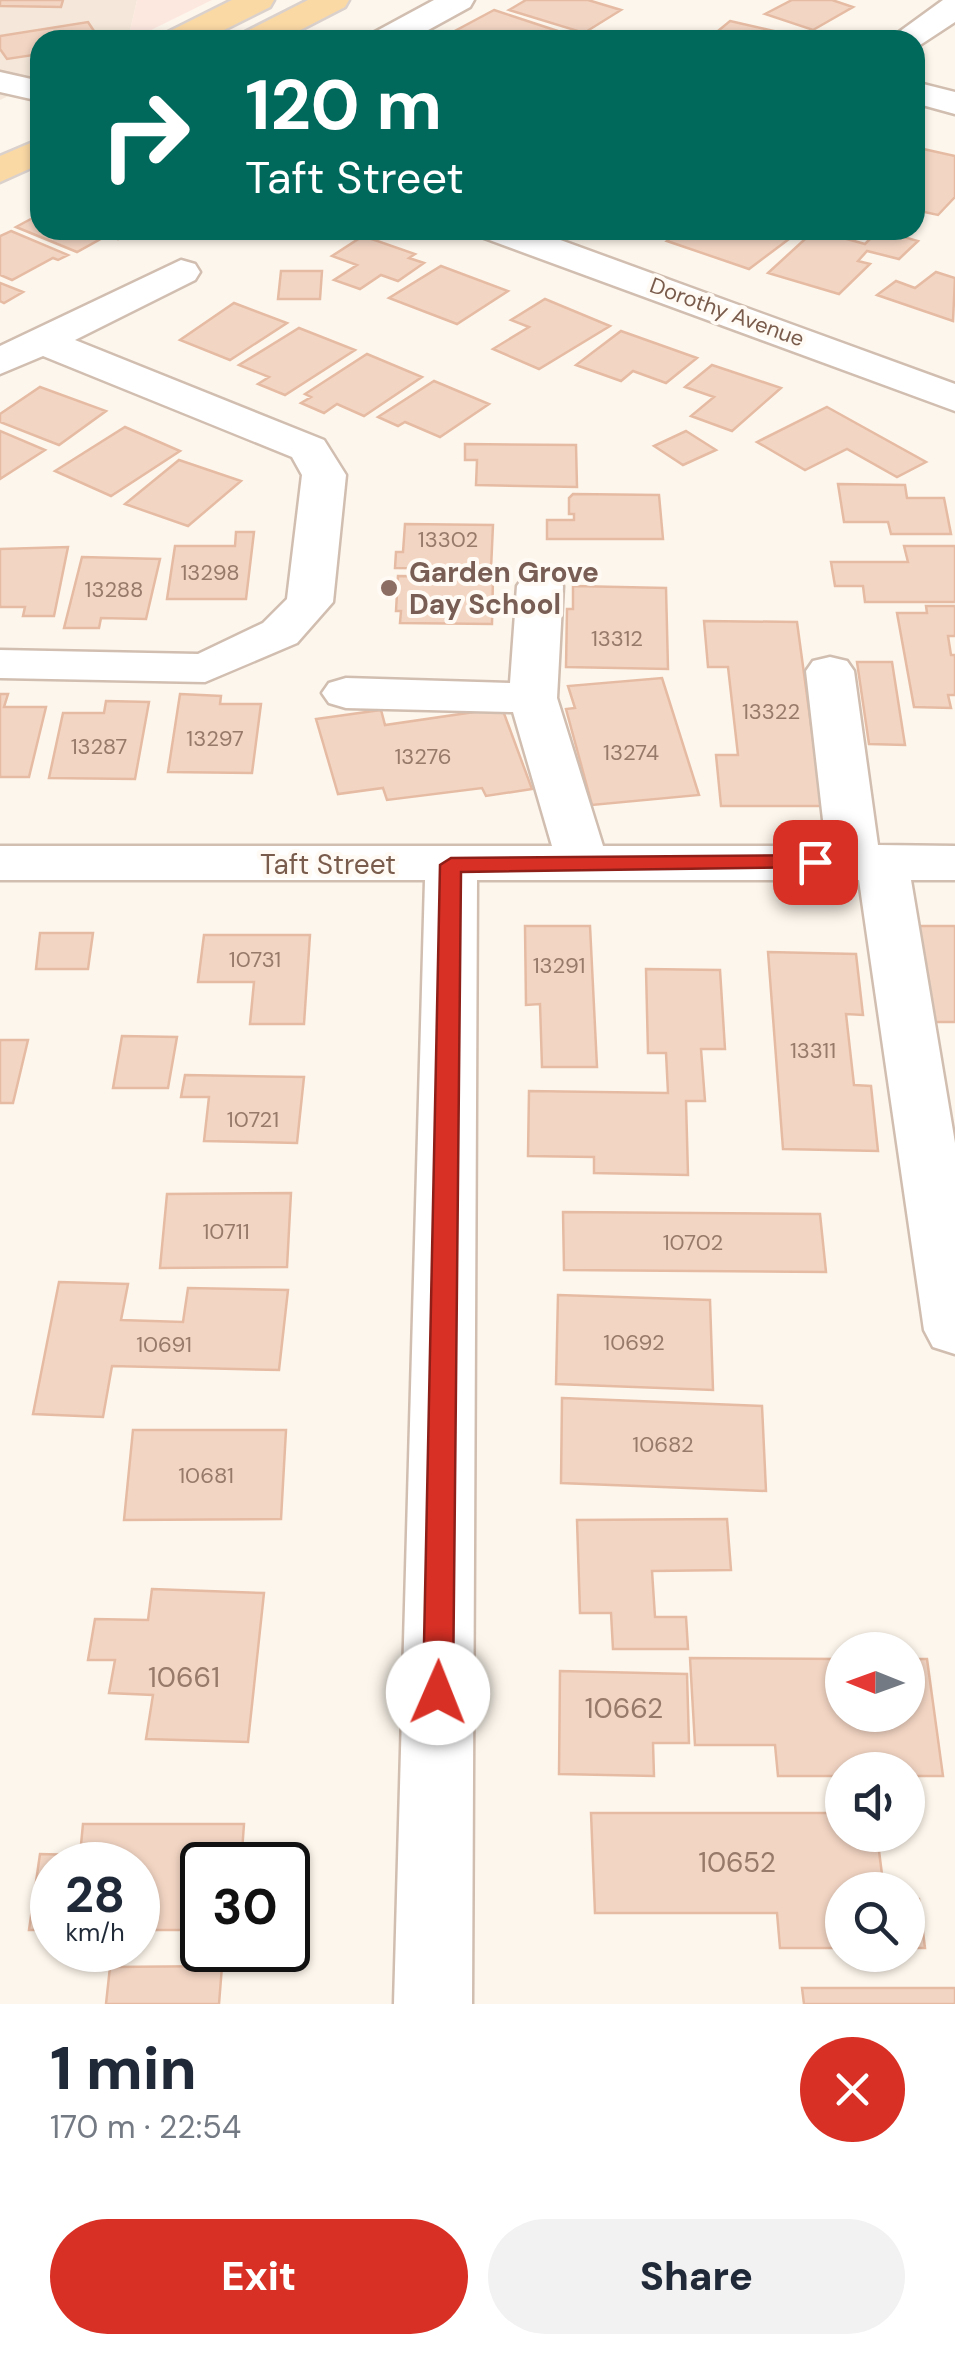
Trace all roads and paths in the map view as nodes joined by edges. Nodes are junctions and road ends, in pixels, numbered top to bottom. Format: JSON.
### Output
{"nodes":[{"id":1,"x":258,"y":0,"type":"edge"},
{"id":2,"x":332,"y":0,"type":"edge"},
{"id":3,"x":458,"y":0,"type":"edge"},
{"id":4,"x":955,"y":8,"type":"edge"},
{"id":5,"x":198,"y":30,"type":"edge"},
{"id":6,"x":274,"y":30,"type":"edge"},
{"id":7,"x":402,"y":30,"type":"edge"},
{"id":8,"x":921,"y":30,"type":"edge"},
{"id":9,"x":0,"y":82,"type":"edge"},
{"id":10,"x":30,"y":89,"type":"edge"},
{"id":11,"x":925,"y":94,"type":"edge"},
{"id":12,"x":955,"y":102,"type":"edge"},
{"id":13,"x":30,"y":155,"type":"edge"},
{"id":14,"x":0,"y":171,"type":"edge"},
{"id":15,"x":525,"y":240,"type":"edge"},
{"id":16,"x":598,"y":240,"type":"edge"},
{"id":17,"x":572,"y":257,"type":"junction"},
{"id":18,"x":181,"y":272,"type":"dead end"},
{"id":19,"x":38,"y":340,"type":"junction"},
{"id":20,"x":0,"y":362,"type":"edge"},
{"id":21,"x":955,"y":398,"type":"edge"},
{"id":22,"x":540,"y":586,"type":"dead end"},
{"id":23,"x":0,"y":664,"type":"edge"},
{"id":24,"x":830,"y":671,"type":"dead end"},
{"id":25,"x":346,"y":693,"type":"dead end"},
{"id":26,"x":533,"y":698,"type":"junction"},
{"id":27,"x":868,"y":862,"type":"junction"},
{"id":28,"x":955,"y":863,"type":"edge"},
{"id":29,"x":0,"y":864,"type":"edge"},
{"id":30,"x":583,"y":864,"type":"junction"},
{"id":31,"x":451,"y":865,"type":"junction"},
{"id":32,"x":955,"y":1330,"type":"edge"},
{"id":33,"x":433,"y":2004,"type":"edge"}],
"edges":[{"from":1,"to":5,"type":"main road"},
{"from":2,"to":6,"type":"main road"},
{"from":3,"to":7,"type":"street"},
{"from":4,"to":8,"type":"street"},
{"from":9,"to":10,"type":"street"},
{"from":11,"to":12,"type":"street"},
{"from":13,"to":14,"type":"main road"},
{"from":15,"to":17,"type":"street","name":"Dorothy Avenue"},
{"from":16,"to":17,"type":"street"},
{"from":17,"to":21,"type":"street","name":"Dorothy Avenue"},
{"from":18,"to":19,"type":"street"},
{"from":19,"to":20,"type":"street"},
{"from":19,"to":23,"type":"street"},
{"from":22,"to":26,"type":"street"},
{"from":24,"to":27,"type":"street"},
{"from":25,"to":26,"type":"street"},
{"from":26,"to":30,"type":"street"},
{"from":27,"to":28,"type":"street","name":"Taft Street"},
{"from":27,"to":30,"type":"street","name":"Taft Street"},
{"from":27,"to":32,"type":"street"},
{"from":29,"to":31,"type":"street","name":"Taft Street"},
{"from":30,"to":31,"type":"street","name":"Taft Street"},
{"from":31,"to":33,"type":"street"}]}
